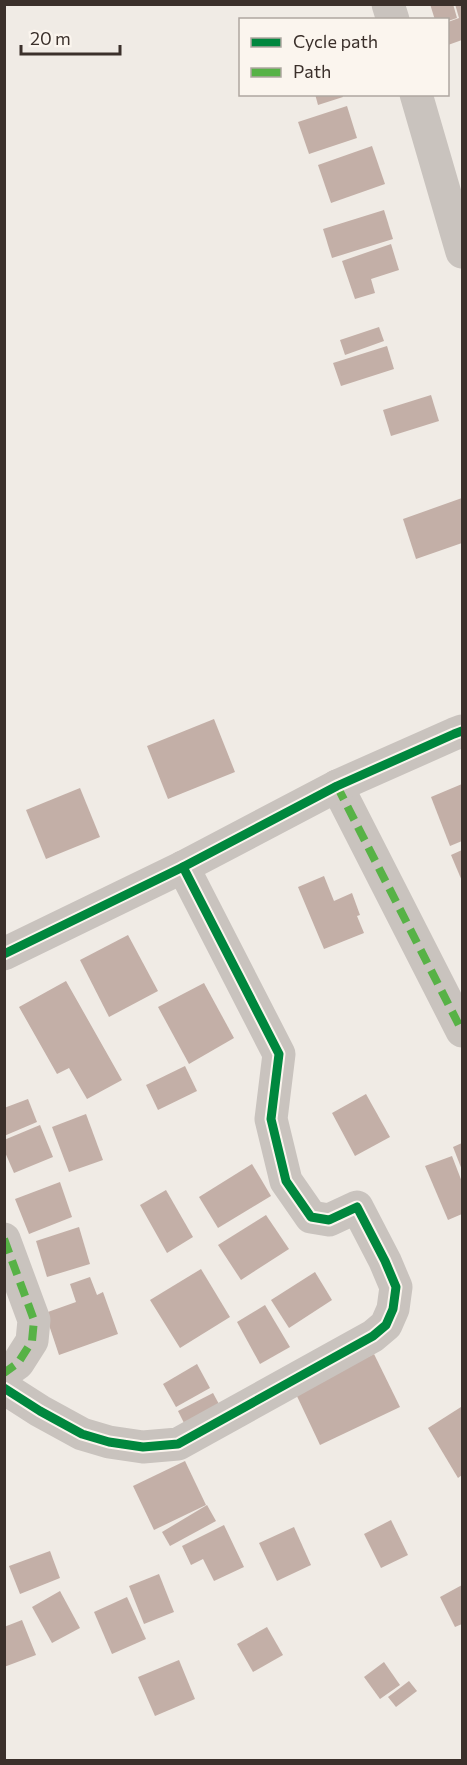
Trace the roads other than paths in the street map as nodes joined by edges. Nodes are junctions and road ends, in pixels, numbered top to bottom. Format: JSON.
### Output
{"nodes":[{"id":1,"x":417,"y":96,"type":"edge"},
{"id":2,"x":462,"y":252,"type":"edge"},
{"id":3,"x":462,"y":731,"type":"edge"},
{"id":4,"x":337,"y":786,"type":"junction"},
{"id":5,"x":183,"y":867,"type":"junction"},
{"id":6,"x":4,"y":954,"type":"edge"},
{"id":7,"x":462,"y":1031,"type":"edge"},
{"id":8,"x":4,"y":1239,"type":"edge"},
{"id":9,"x":4,"y":1373,"type":"edge"},
{"id":10,"x":4,"y":1388,"type":"edge"}],
"edges":[{"from":1,"to":2,"type":"street"},
{"from":3,"to":4,"type":"street"},
{"from":4,"to":5,"type":"street"},
{"from":4,"to":7,"type":"street"},
{"from":5,"to":6,"type":"street"},
{"from":5,"to":10,"type":"street"},
{"from":8,"to":9,"type":"street"}]}
